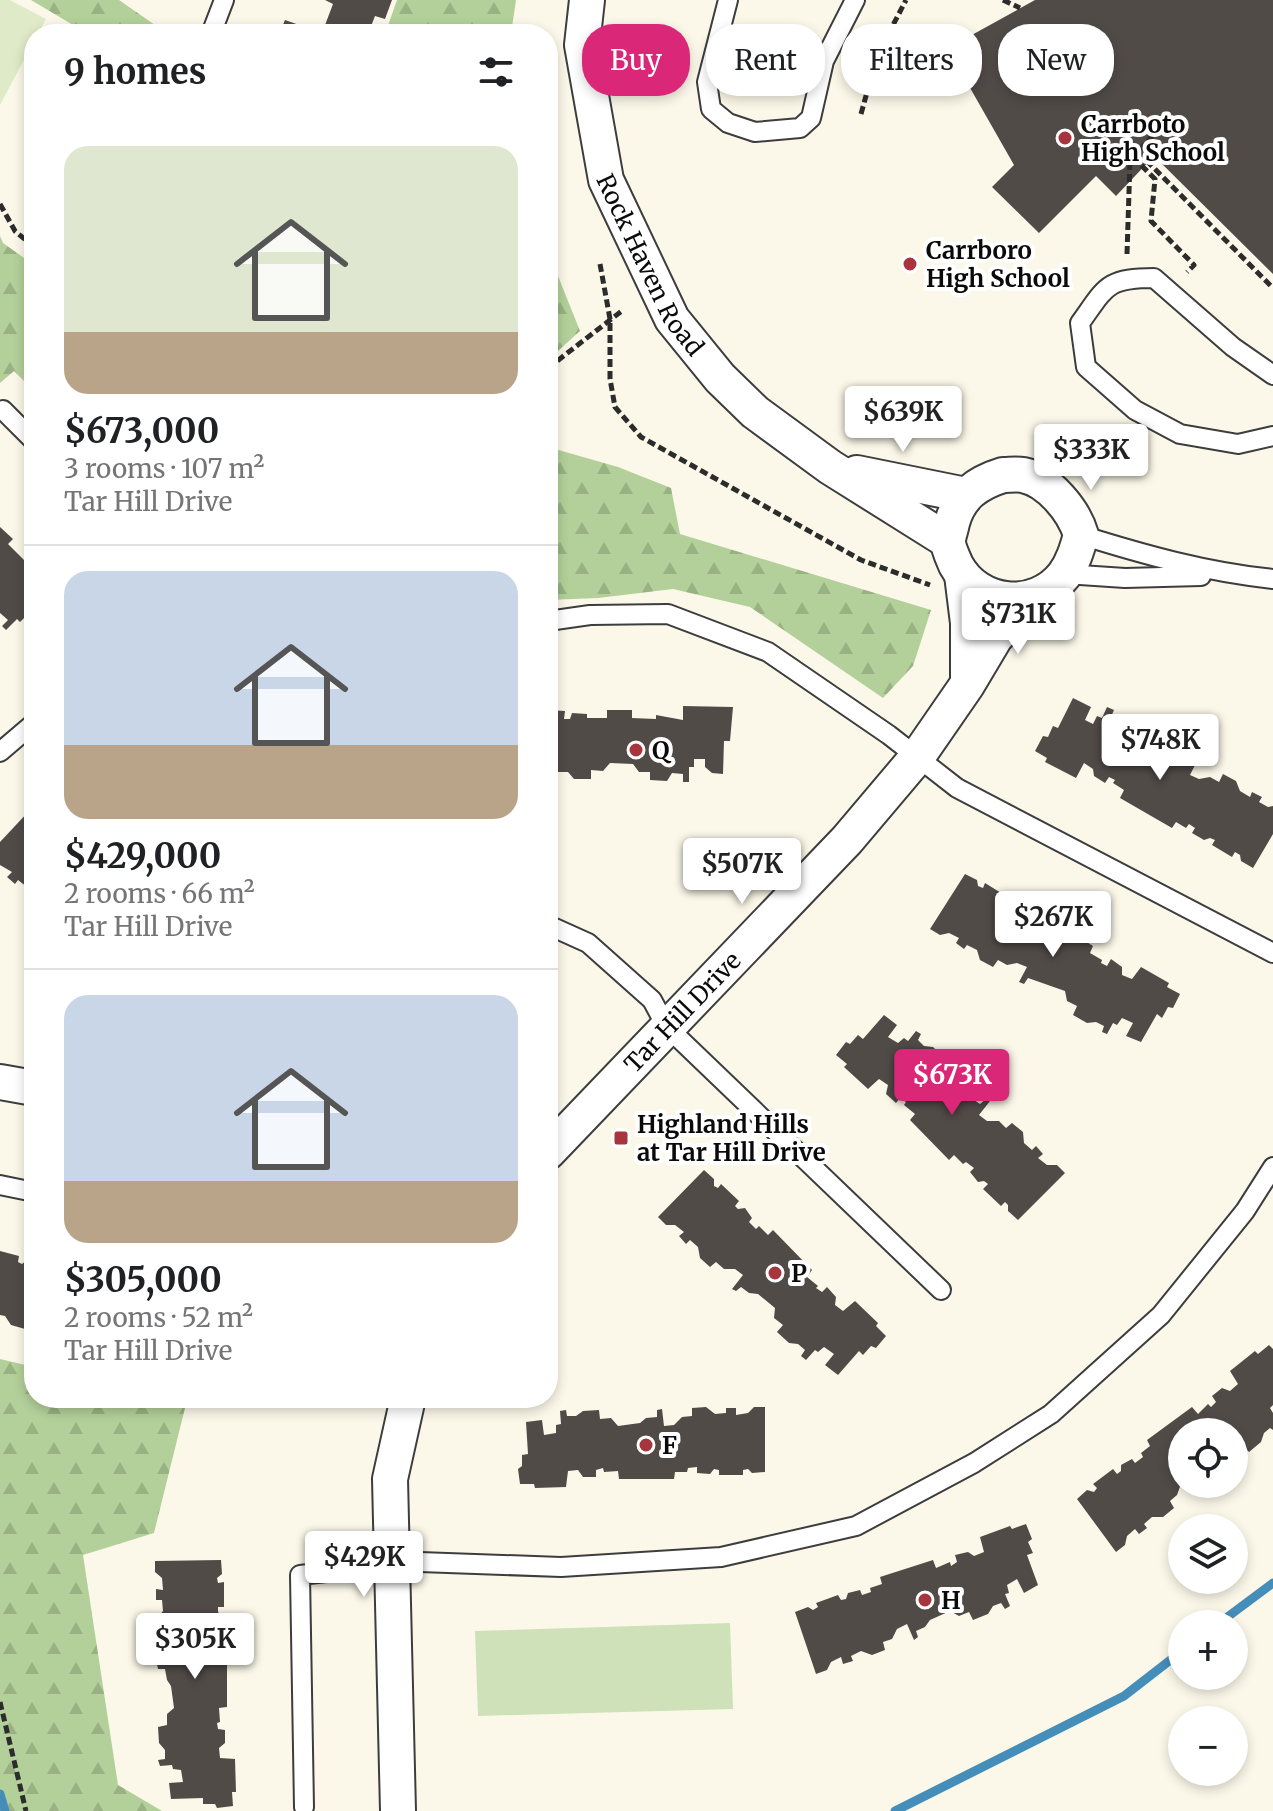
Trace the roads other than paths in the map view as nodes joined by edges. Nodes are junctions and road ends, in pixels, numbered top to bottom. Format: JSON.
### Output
{"nodes":[{"id":1,"x":224,"y":0,"type":"edge"},
{"id":2,"x":587,"y":0,"type":"edge"},
{"id":3,"x":728,"y":0,"type":"edge"},
{"id":4,"x":855,"y":0,"type":"edge"},
{"id":5,"x":215,"y":24,"type":"edge"},
{"id":6,"x":1273,"y":375,"type":"edge"},
{"id":7,"x":3,"y":410,"type":"dead end"},
{"id":8,"x":24,"y":431,"type":"edge"},
{"id":9,"x":1273,"y":436,"type":"edge"},
{"id":10,"x":830,"y":467,"type":"junction"},
{"id":11,"x":966,"y":495,"type":"junction"},
{"id":12,"x":1081,"y":535,"type":"junction"},
{"id":13,"x":948,"y":541,"type":"junction"},
{"id":14,"x":1065,"y":574,"type":"junction"},
{"id":15,"x":1232,"y":575,"type":"junction"},
{"id":16,"x":1273,"y":579,"type":"edge"},
{"id":17,"x":948,"y":580,"type":"junction"},
{"id":18,"x":1030,"y":599,"type":"junction"},
{"id":19,"x":558,"y":620,"type":"edge"},
{"id":20,"x":967,"y":685,"type":"junction"},
{"id":21,"x":24,"y":732,"type":"edge"},
{"id":22,"x":0,"y":752,"type":"edge"},
{"id":23,"x":918,"y":756,"type":"junction"},
{"id":24,"x":558,"y":930,"type":"edge"},
{"id":25,"x":1273,"y":953,"type":"edge"},
{"id":26,"x":666,"y":1026,"type":"junction"},
{"id":27,"x":0,"y":1082,"type":"edge"},
{"id":28,"x":24,"y":1086,"type":"edge"},
{"id":29,"x":558,"y":1141,"type":"edge"},
{"id":30,"x":1273,"y":1167,"type":"edge"},
{"id":31,"x":0,"y":1185,"type":"edge"},
{"id":32,"x":24,"y":1190,"type":"edge"},
{"id":33,"x":941,"y":1290,"type":"dead end"},
{"id":34,"x":406,"y":1408,"type":"edge"},
{"id":35,"x":392,"y":1561,"type":"junction"},
{"id":36,"x":304,"y":1807,"type":"dead end"},
{"id":37,"x":398,"y":1811,"type":"edge"}],
"edges":[{"from":1,"to":5,"type":"lane"},
{"from":2,"to":10,"type":"street","name":"Rock Haven Road"},
{"from":3,"to":4,"type":"lane"},
{"from":6,"to":9,"type":"lane"},
{"from":7,"to":8,"type":"lane"},
{"from":10,"to":11,"type":"street","name":"Rock Haven Road"},
{"from":10,"to":13,"type":"street","name":"Rock Haven Road"},
{"from":11,"to":12,"type":"street"},
{"from":11,"to":13,"type":"street"},
{"from":12,"to":14,"type":"street"},
{"from":12,"to":15,"type":"lane"},
{"from":13,"to":17,"type":"street"},
{"from":14,"to":15,"type":"lane"},
{"from":14,"to":18,"type":"street"},
{"from":15,"to":16,"type":"lane"},
{"from":17,"to":18,"type":"street"},
{"from":17,"to":20,"type":"street"},
{"from":18,"to":20,"type":"street","name":"Tar Hill Drive"},
{"from":19,"to":23,"type":"lane"},
{"from":20,"to":23,"type":"street","name":"Tar Hill Drive"},
{"from":21,"to":22,"type":"lane"},
{"from":23,"to":25,"type":"lane"},
{"from":23,"to":26,"type":"street","name":"Tar Hill Drive"},
{"from":24,"to":26,"type":"lane"},
{"from":26,"to":29,"type":"street","name":"Tar Hill Drive"},
{"from":26,"to":33,"type":"lane"},
{"from":27,"to":28,"type":"street"},
{"from":30,"to":35,"type":"lane"},
{"from":31,"to":32,"type":"lane"},
{"from":34,"to":35,"type":"street"},
{"from":35,"to":36,"type":"lane"},
{"from":35,"to":37,"type":"street"}]}
